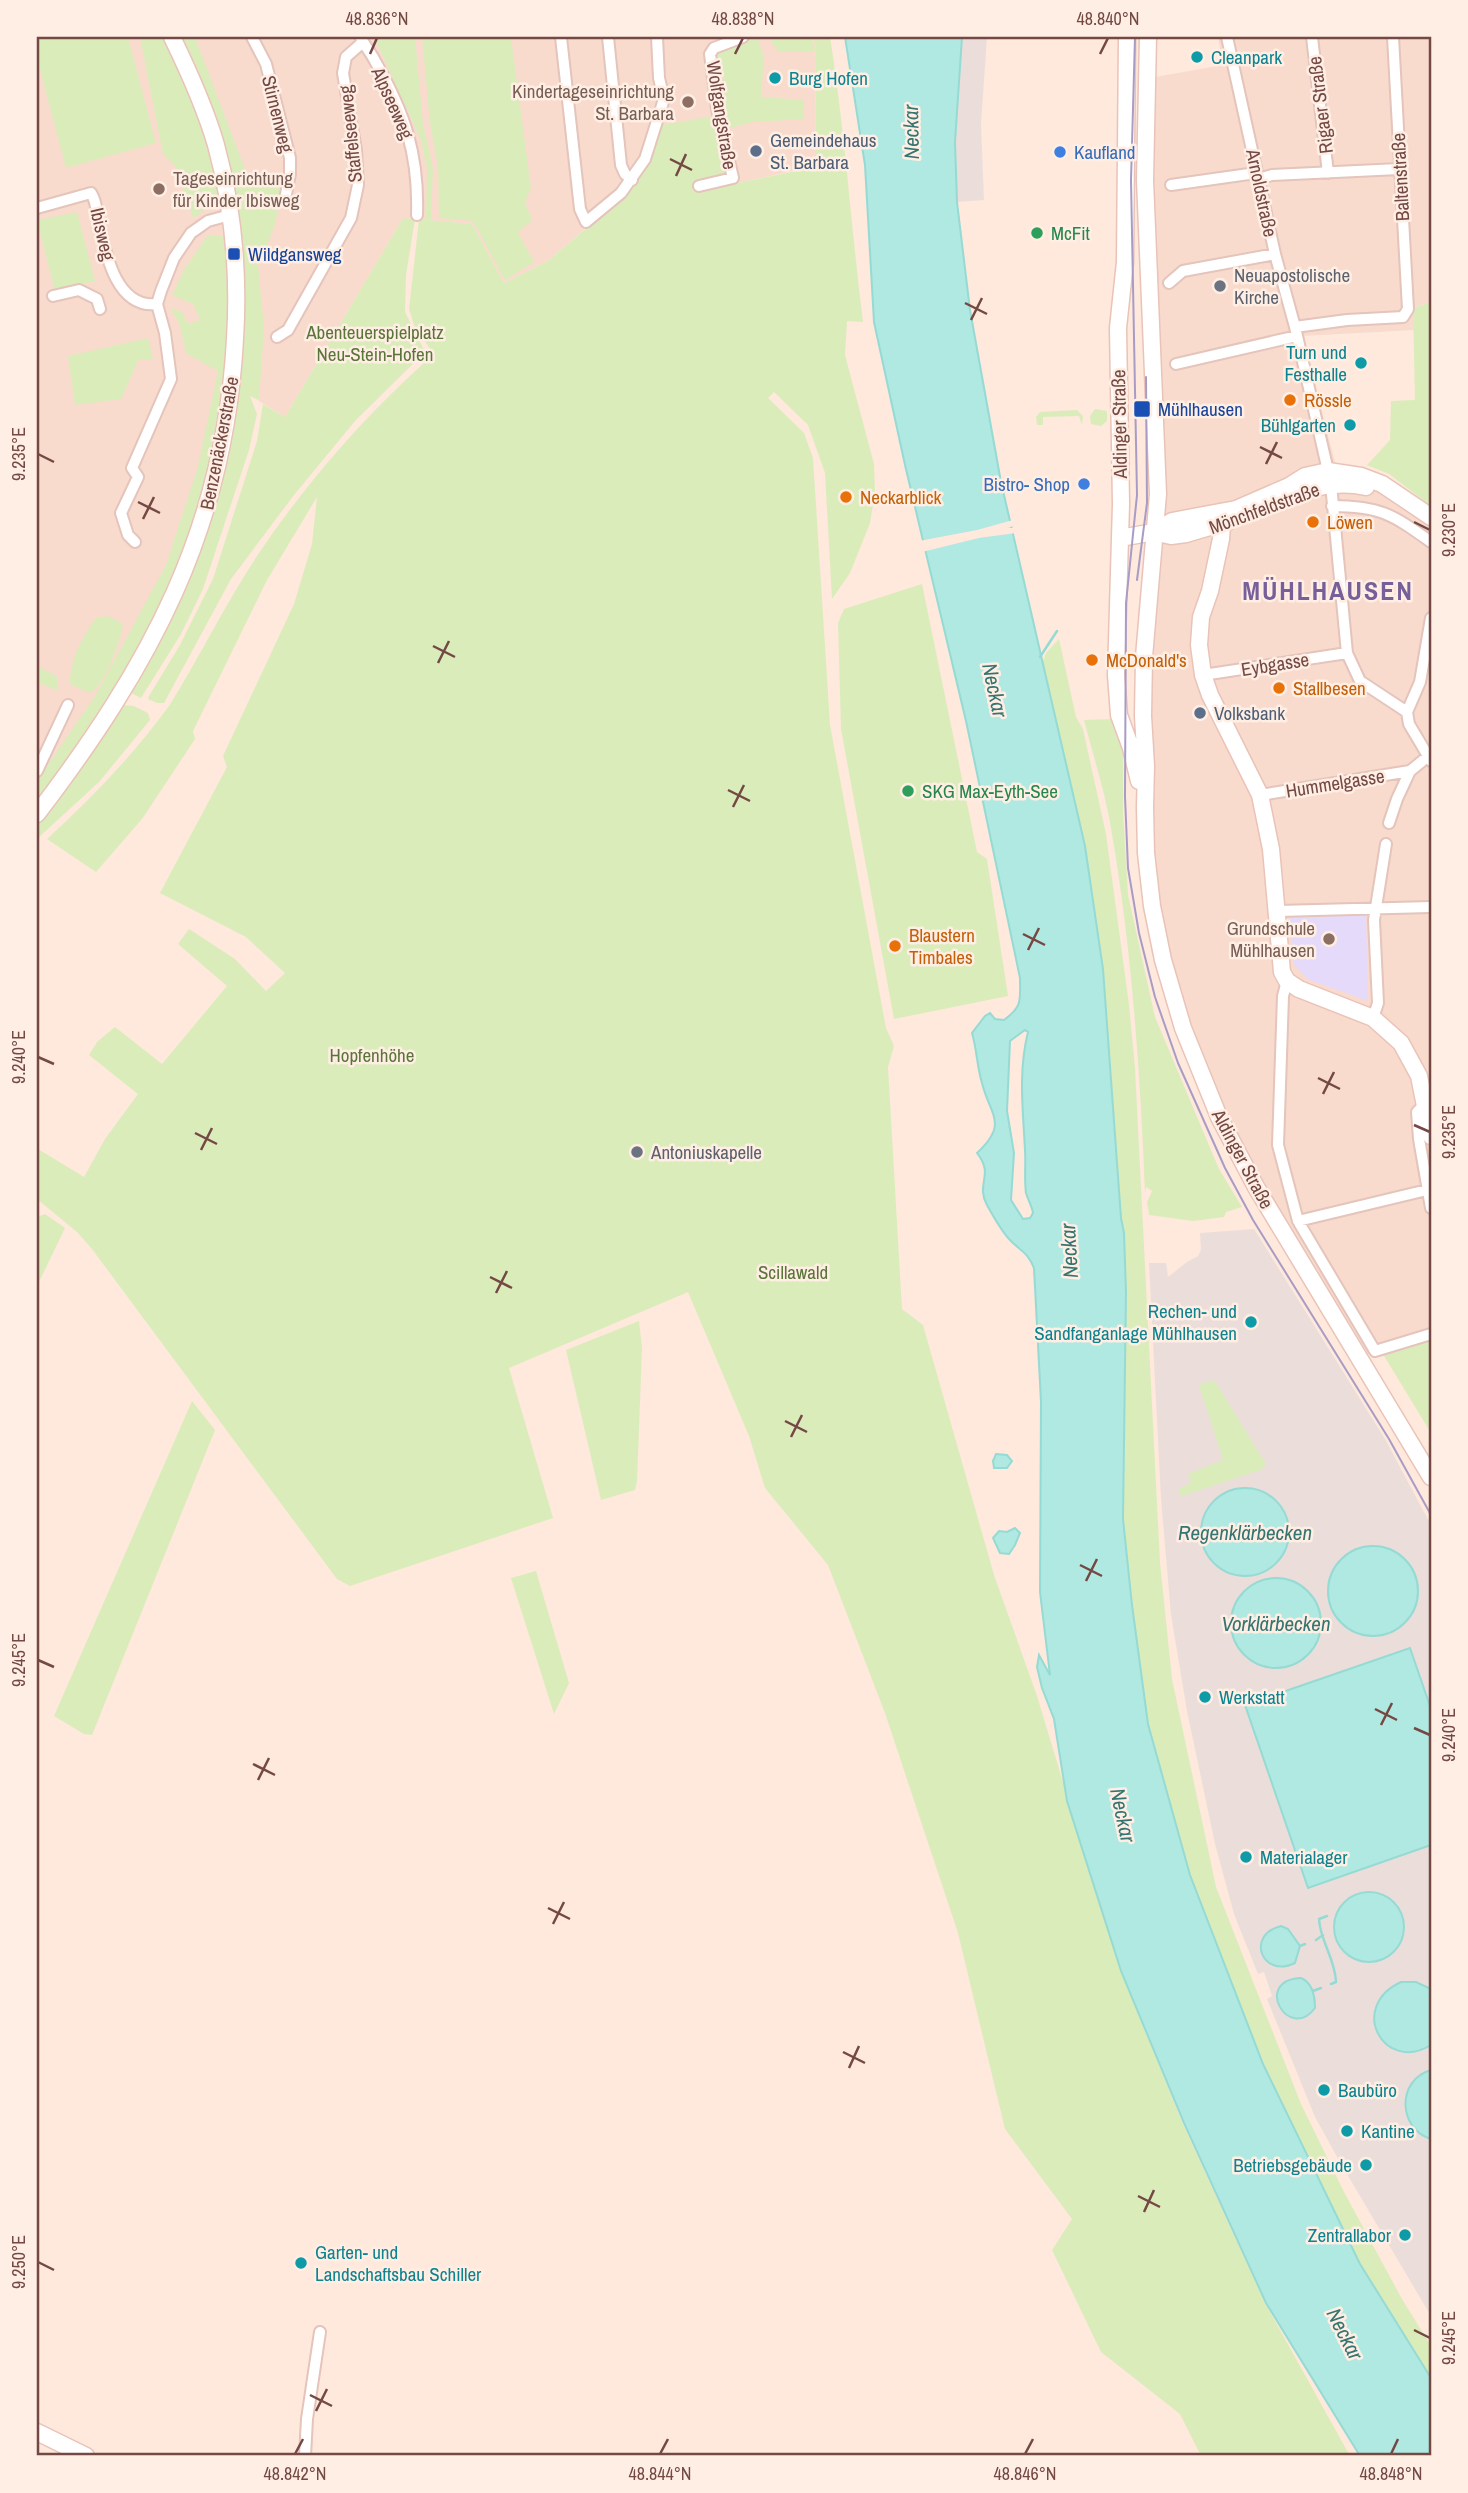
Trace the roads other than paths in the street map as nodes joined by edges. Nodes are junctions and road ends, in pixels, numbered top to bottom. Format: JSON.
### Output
{"nodes":[{"id":1,"x":172,"y":37,"type":"edge"},
{"id":2,"x":252,"y":37,"type":"edge"},
{"id":3,"x":561,"y":37,"type":"edge"},
{"id":4,"x":608,"y":37,"type":"edge"},
{"id":5,"x":657,"y":37,"type":"edge"},
{"id":6,"x":743,"y":37,"type":"edge"},
{"id":7,"x":1127,"y":37,"type":"edge"},
{"id":8,"x":1147,"y":37,"type":"edge"},
{"id":9,"x":1227,"y":37,"type":"edge"},
{"id":10,"x":1312,"y":37,"type":"edge"},
{"id":11,"x":1394,"y":37,"type":"edge"},
{"id":12,"x":361,"y":39,"type":"edge"},
{"id":13,"x":1399,"y":169,"type":"junction"},
{"id":14,"x":1328,"y":173,"type":"junction"},
{"id":15,"x":1257,"y":176,"type":"junction"},
{"id":16,"x":632,"y":180,"type":"junction"},
{"id":17,"x":1171,"y":185,"type":"dead end"},
{"id":18,"x":699,"y":186,"type":"dead end"},
{"id":19,"x":286,"y":194,"type":"dead end"},
{"id":20,"x":37,"y":208,"type":"edge"},
{"id":21,"x":230,"y":215,"type":"junction"},
{"id":22,"x":417,"y":215,"type":"dead end"},
{"id":23,"x":1275,"y":254,"type":"junction"},
{"id":24,"x":1169,"y":283,"type":"dead end"},
{"id":25,"x":53,"y":296,"type":"dead end"},
{"id":26,"x":157,"y":304,"type":"junction"},
{"id":27,"x":100,"y":309,"type":"dead end"},
{"id":28,"x":1296,"y":332,"type":"junction"},
{"id":29,"x":277,"y":337,"type":"dead end"},
{"id":30,"x":1176,"y":364,"type":"dead end"},
{"id":31,"x":1329,"y":478,"type":"junction"},
{"id":32,"x":1158,"y":499,"type":"junction"},
{"id":33,"x":1332,"y":506,"type":"junction"},
{"id":34,"x":1431,"y":517,"type":"edge"},
{"id":35,"x":1223,"y":518,"type":"junction"},
{"id":36,"x":1172,"y":521,"type":"junction"},
{"id":37,"x":1154,"y":532,"type":"junction"},
{"id":38,"x":1186,"y":534,"type":"junction"},
{"id":39,"x":1120,"y":538,"type":"junction"},
{"id":40,"x":135,"y":541,"type":"dead end"},
{"id":41,"x":1431,"y":542,"type":"edge"},
{"id":42,"x":1217,"y":562,"type":"junction"},
{"id":43,"x":1431,"y":618,"type":"edge"},
{"id":44,"x":1346,"y":653,"type":"junction"},
{"id":45,"x":1203,"y":675,"type":"junction"},
{"id":46,"x":68,"y":705,"type":"dead end"},
{"id":47,"x":1407,"y":712,"type":"junction"},
{"id":48,"x":1430,"y":758,"type":"edge"},
{"id":49,"x":37,"y":771,"type":"edge"},
{"id":50,"x":1410,"y":771,"type":"junction"},
{"id":51,"x":1260,"y":795,"type":"junction"},
{"id":52,"x":1144,"y":807,"type":"junction"},
{"id":53,"x":37,"y":814,"type":"edge"},
{"id":54,"x":1389,"y":823,"type":"dead end"},
{"id":55,"x":1386,"y":844,"type":"dead end"},
{"id":56,"x":1431,"y":907,"type":"edge"},
{"id":57,"x":1377,"y":908,"type":"junction"},
{"id":58,"x":1278,"y":911,"type":"junction"},
{"id":59,"x":1287,"y":981,"type":"junction"},
{"id":60,"x":1373,"y":1018,"type":"junction"},
{"id":61,"x":1424,"y":1105,"type":"junction"},
{"id":62,"x":1431,"y":1136,"type":"edge"},
{"id":63,"x":1427,"y":1190,"type":"junction"},
{"id":64,"x":1431,"y":1208,"type":"edge"},
{"id":65,"x":1298,"y":1221,"type":"junction"},
{"id":66,"x":1431,"y":1334,"type":"edge"},
{"id":67,"x":1431,"y":1477,"type":"edge"},
{"id":68,"x":320,"y":2332,"type":"dead end"},
{"id":69,"x":37,"y":2432,"type":"edge"},
{"id":70,"x":86,"y":2456,"type":"edge"},
{"id":71,"x":305,"y":2456,"type":"edge"}],
"edges":[{"from":1,"to":21,"type":"main road","name":"Benzenäckerstraße"},
{"from":2,"to":19,"type":"street","name":"Stirnenweg"},
{"from":3,"to":16,"type":"street"},
{"from":4,"to":16,"type":"street"},
{"from":5,"to":16,"type":"street"},
{"from":6,"to":18,"type":"street","name":"Wolfgangstraße"},
{"from":7,"to":39,"type":"main road","name":"Aldinger Straße"},
{"from":8,"to":32,"type":"main road","name":"Aldinger Straße"},
{"from":9,"to":15,"type":"street","name":"Arnoldstraße"},
{"from":10,"to":14,"type":"street","name":"Rigaer Straße"},
{"from":11,"to":13,"type":"street","name":"Baltenstraße"},
{"from":12,"to":22,"type":"street","name":"Alpseeweg"},
{"from":12,"to":29,"type":"street","name":"Staffelseeweg"},
{"from":13,"to":14,"type":"street"},
{"from":13,"to":28,"type":"street","name":"Baltenstraße"},
{"from":14,"to":15,"type":"street"},
{"from":15,"to":17,"type":"street"},
{"from":15,"to":23,"type":"street","name":"Arnoldstraße"},
{"from":20,"to":26,"type":"street","name":"Ibisweg"},
{"from":21,"to":26,"type":"street"},
{"from":21,"to":53,"type":"main road","name":"Benzenäckerstraße"},
{"from":23,"to":24,"type":"street"},
{"from":23,"to":28,"type":"street","name":"Arnoldstraße"},
{"from":25,"to":27,"type":"street"},
{"from":26,"to":40,"type":"street"},
{"from":28,"to":30,"type":"street"},
{"from":28,"to":31,"type":"street","name":"Arnoldstraße"},
{"from":31,"to":33,"type":"street","name":"Arnoldstraße"},
{"from":31,"to":34,"type":"main road","name":"Mönchfeldstraße"},
{"from":31,"to":35,"type":"main road","name":"Mönchfeldstraße"},
{"from":32,"to":36,"type":"main road"},
{"from":32,"to":37,"type":"main road","name":"Aldinger Straße"},
{"from":33,"to":41,"type":"street","name":"Mönchfeldstraße"},
{"from":33,"to":44,"type":"street","name":"Arnoldstraße"},
{"from":35,"to":36,"type":"main road"},
{"from":35,"to":38,"type":"main road","name":"Mönchfeldstraße"},
{"from":35,"to":42,"type":"main road","name":"Aldinger Straße"},
{"from":36,"to":37,"type":"main road"},
{"from":37,"to":38,"type":"main road","name":"Mönchfeldstraße"},
{"from":37,"to":39,"type":"main road","name":"Mönchfeldstraße"},
{"from":37,"to":52,"type":"main road","name":"Aldinger Straße"},
{"from":38,"to":42,"type":"main road"},
{"from":39,"to":52,"type":"main road","name":"Aldinger Straße"},
{"from":42,"to":45,"type":"main road","name":"Aldinger Straße"},
{"from":43,"to":47,"type":"street"},
{"from":44,"to":45,"type":"street","name":"Eybgasse"},
{"from":44,"to":47,"type":"street"},
{"from":45,"to":51,"type":"main road","name":"Aldinger Straße"},
{"from":46,"to":49,"type":"street"},
{"from":47,"to":48,"type":"street"},
{"from":48,"to":50,"type":"street"},
{"from":50,"to":51,"type":"street","name":"Hummelgasse"},
{"from":50,"to":54,"type":"street"},
{"from":51,"to":58,"type":"main road","name":"Aldinger Straße"},
{"from":52,"to":67,"type":"main road","name":"Aldinger Straße"},
{"from":55,"to":57,"type":"street"},
{"from":56,"to":57,"type":"street"},
{"from":57,"to":58,"type":"street"},
{"from":57,"to":60,"type":"street"},
{"from":58,"to":59,"type":"main road","name":"Aldinger Straße"},
{"from":59,"to":60,"type":"main road"},
{"from":59,"to":65,"type":"street","name":"Aldinger Straße"},
{"from":60,"to":61,"type":"main road"},
{"from":61,"to":62,"type":"main road"},
{"from":61,"to":63,"type":"street"},
{"from":63,"to":64,"type":"street"},
{"from":63,"to":65,"type":"street","name":"Aldinger Straße"},
{"from":65,"to":66,"type":"street","name":"Aldinger Straße"},
{"from":68,"to":71,"type":"street"},
{"from":69,"to":70,"type":"main road"}]}
